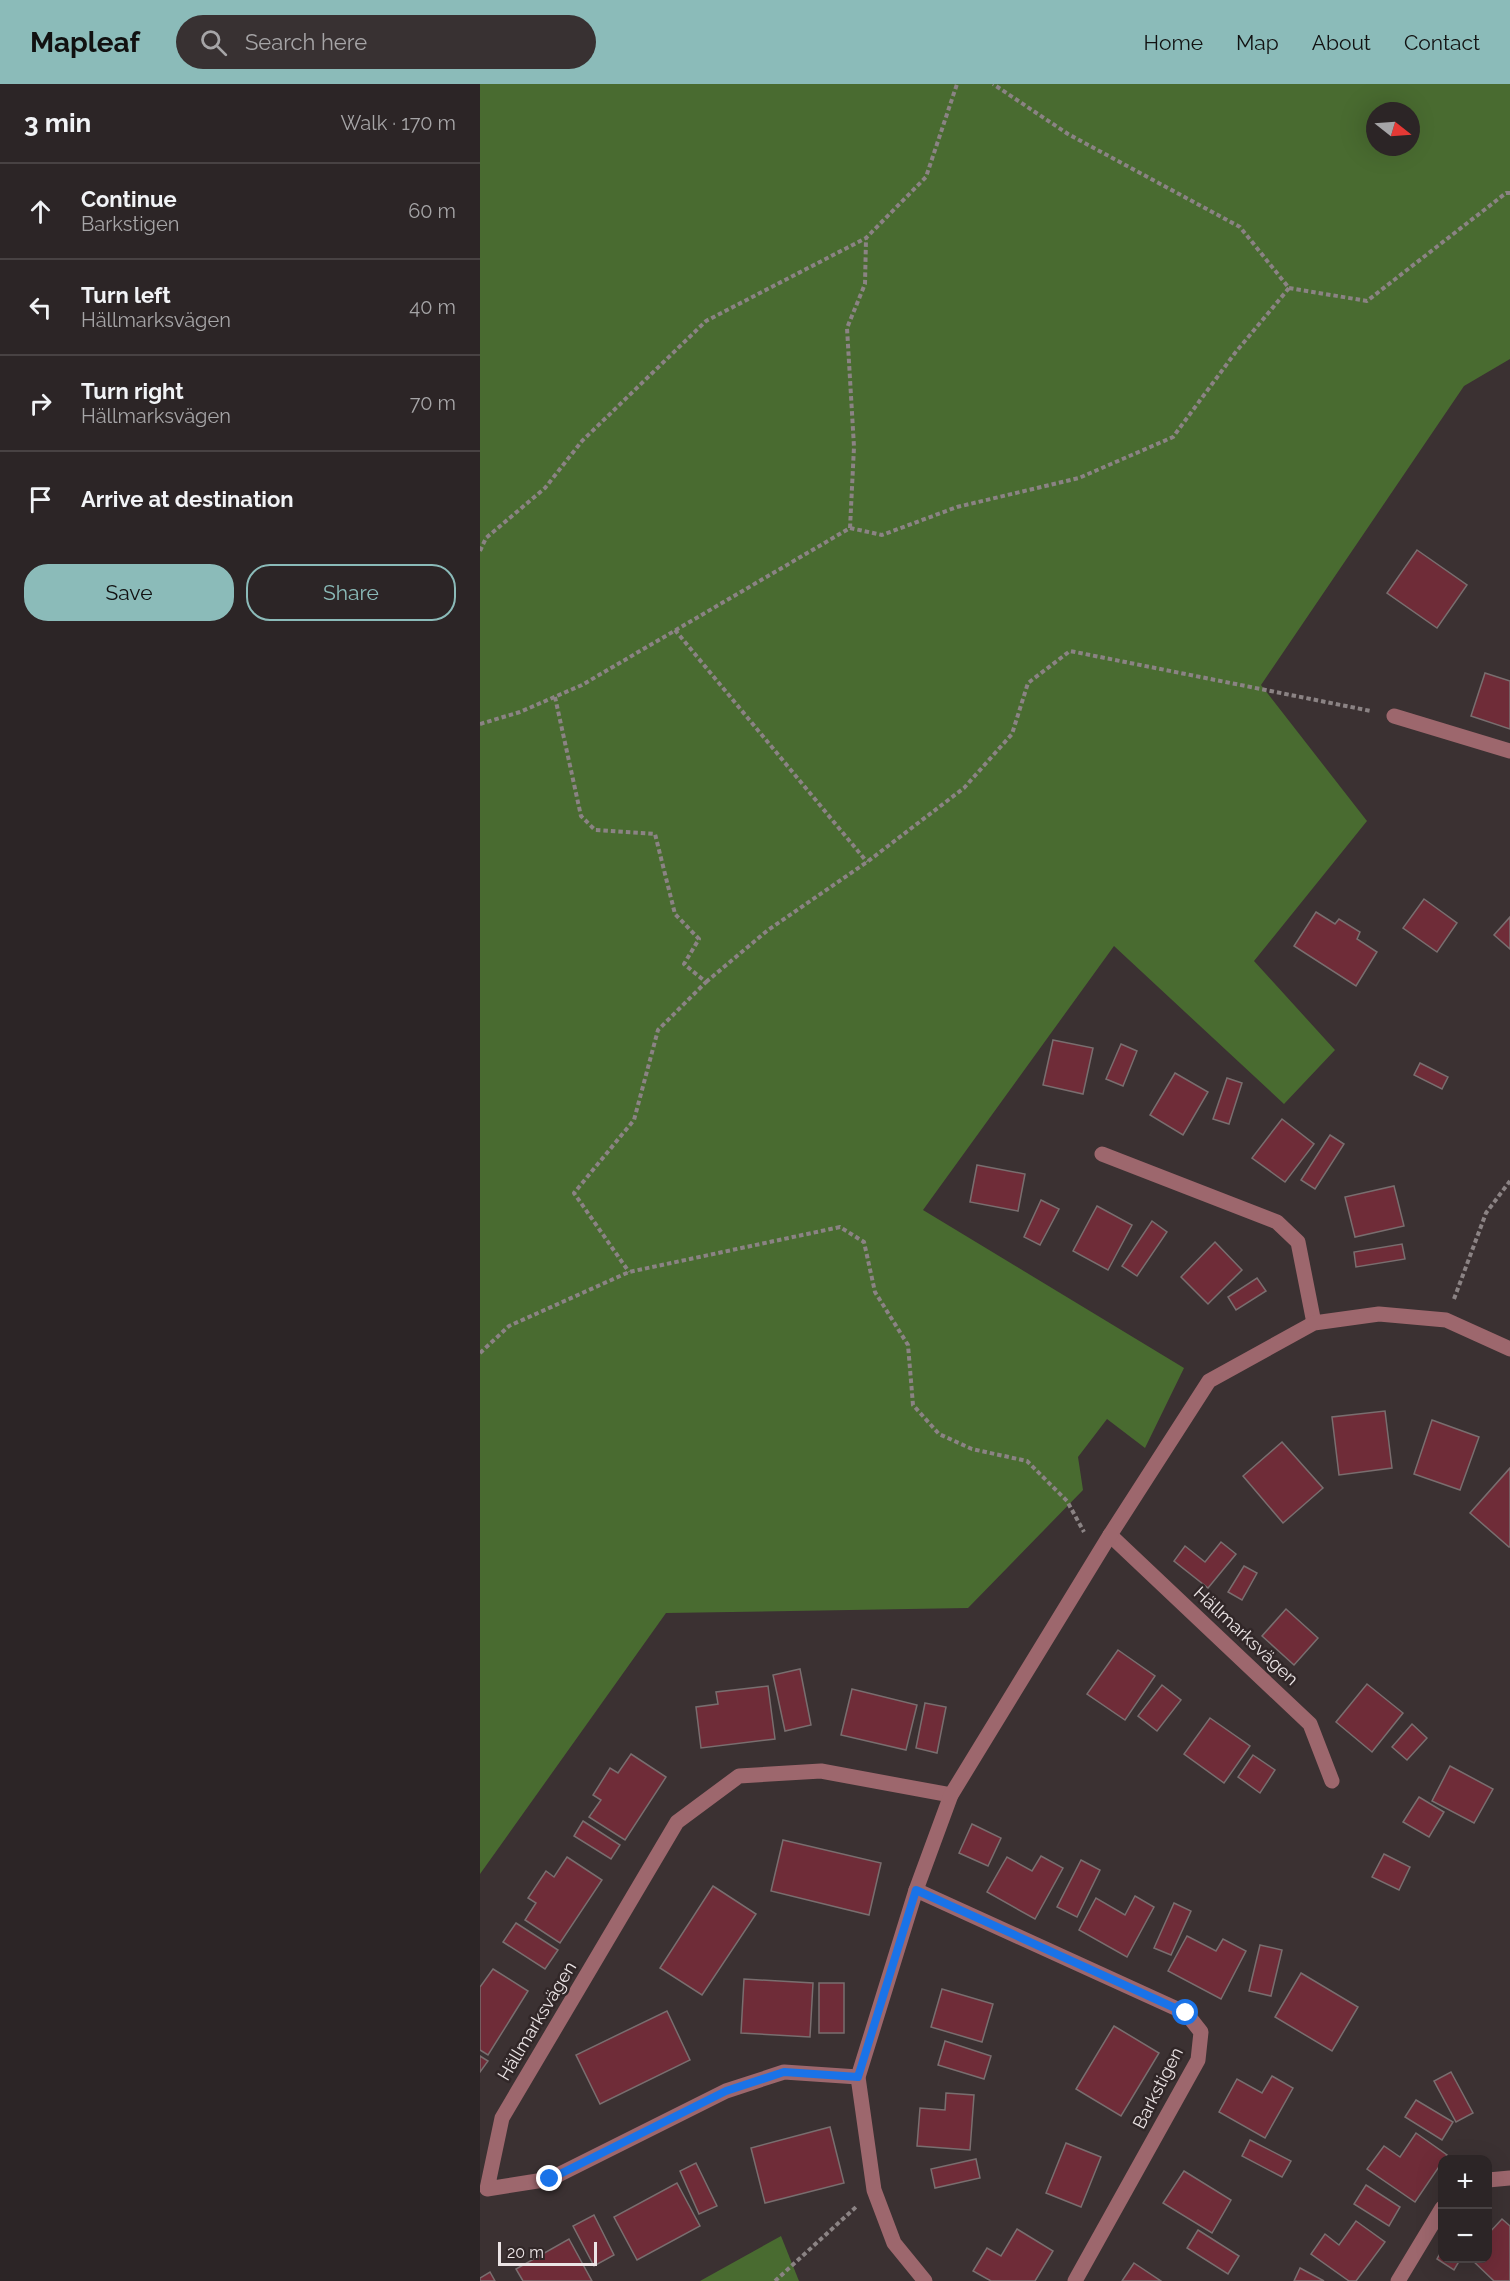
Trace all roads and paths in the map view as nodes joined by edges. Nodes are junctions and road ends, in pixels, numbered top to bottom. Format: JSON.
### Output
{"nodes":[{"id":1,"x":957,"y":84,"type":"edge"},
{"id":2,"x":993,"y":84,"type":"edge"},
{"id":3,"x":1510,"y":193,"type":"edge"},
{"id":4,"x":866,"y":238,"type":"junction"},
{"id":5,"x":1289,"y":288,"type":"junction"},
{"id":6,"x":850,"y":528,"type":"junction"},
{"id":7,"x":480,"y":551,"type":"edge"},
{"id":8,"x":675,"y":630,"type":"junction"},
{"id":9,"x":555,"y":697,"type":"junction"},
{"id":10,"x":1394,"y":716,"type":"joint"},
{"id":11,"x":480,"y":724,"type":"edge"},
{"id":12,"x":1510,"y":751,"type":"edge"},
{"id":13,"x":867,"y":862,"type":"junction"},
{"id":14,"x":706,"y":982,"type":"junction"},
{"id":15,"x":1102,"y":1154,"type":"dead end"},
{"id":16,"x":1510,"y":1181,"type":"edge"},
{"id":17,"x":629,"y":1272,"type":"junction"},
{"id":18,"x":1446,"y":1320,"type":"junction"},
{"id":19,"x":1314,"y":1323,"type":"junction"},
{"id":20,"x":1510,"y":1349,"type":"edge"},
{"id":21,"x":480,"y":1353,"type":"edge"},
{"id":22,"x":1110,"y":1535,"type":"junction"},
{"id":23,"x":1096,"y":1557,"type":"junction"},
{"id":24,"x":1332,"y":1781,"type":"dead end"},
{"id":25,"x":951,"y":1795,"type":"junction"},
{"id":26,"x":916,"y":1890,"type":"junction"},
{"id":27,"x":858,"y":2077,"type":"junction"},
{"id":28,"x":1510,"y":2178,"type":"edge"},
{"id":29,"x":1492,"y":2180,"type":"edge"},
{"id":30,"x":874,"y":2190,"type":"junction"},
{"id":31,"x":1442,"y":2209,"type":"edge"},
{"id":32,"x":775,"y":2281,"type":"edge"},
{"id":33,"x":925,"y":2281,"type":"edge"},
{"id":34,"x":1075,"y":2281,"type":"edge"},
{"id":35,"x":1398,"y":2281,"type":"edge"}],
"edges":[{"from":1,"to":4,"type":"path"},
{"from":2,"to":5,"type":"path"},
{"from":3,"to":5,"type":"path"},
{"from":4,"to":6,"type":"path"},
{"from":4,"to":7,"type":"path"},
{"from":5,"to":6,"type":"path"},
{"from":6,"to":8,"type":"path"},
{"from":8,"to":9,"type":"path"},
{"from":8,"to":13,"type":"path"},
{"from":9,"to":11,"type":"path"},
{"from":9,"to":14,"type":"path"},
{"from":10,"to":12,"type":"street"},
{"from":10,"to":13,"type":"path"},
{"from":13,"to":14,"type":"path"},
{"from":14,"to":17,"type":"path"},
{"from":15,"to":19,"type":"street"},
{"from":16,"to":18,"type":"path"},
{"from":17,"to":21,"type":"path"},
{"from":17,"to":23,"type":"path"},
{"from":18,"to":19,"type":"street"},
{"from":18,"to":20,"type":"street"},
{"from":19,"to":22,"type":"street"},
{"from":22,"to":23,"type":"street"},
{"from":22,"to":24,"type":"street","name":"Hällmarksvägen"},
{"from":23,"to":25,"type":"street"},
{"from":25,"to":26,"type":"street"},
{"from":25,"to":27,"type":"street","name":"Hällmarksvägen"},
{"from":26,"to":27,"type":"street"},
{"from":26,"to":34,"type":"street","name":"Barkstigen"},
{"from":27,"to":30,"type":"street"},
{"from":28,"to":29,"type":"street"},
{"from":30,"to":32,"type":"path"},
{"from":30,"to":33,"type":"street"},
{"from":31,"to":35,"type":"street"}]}
